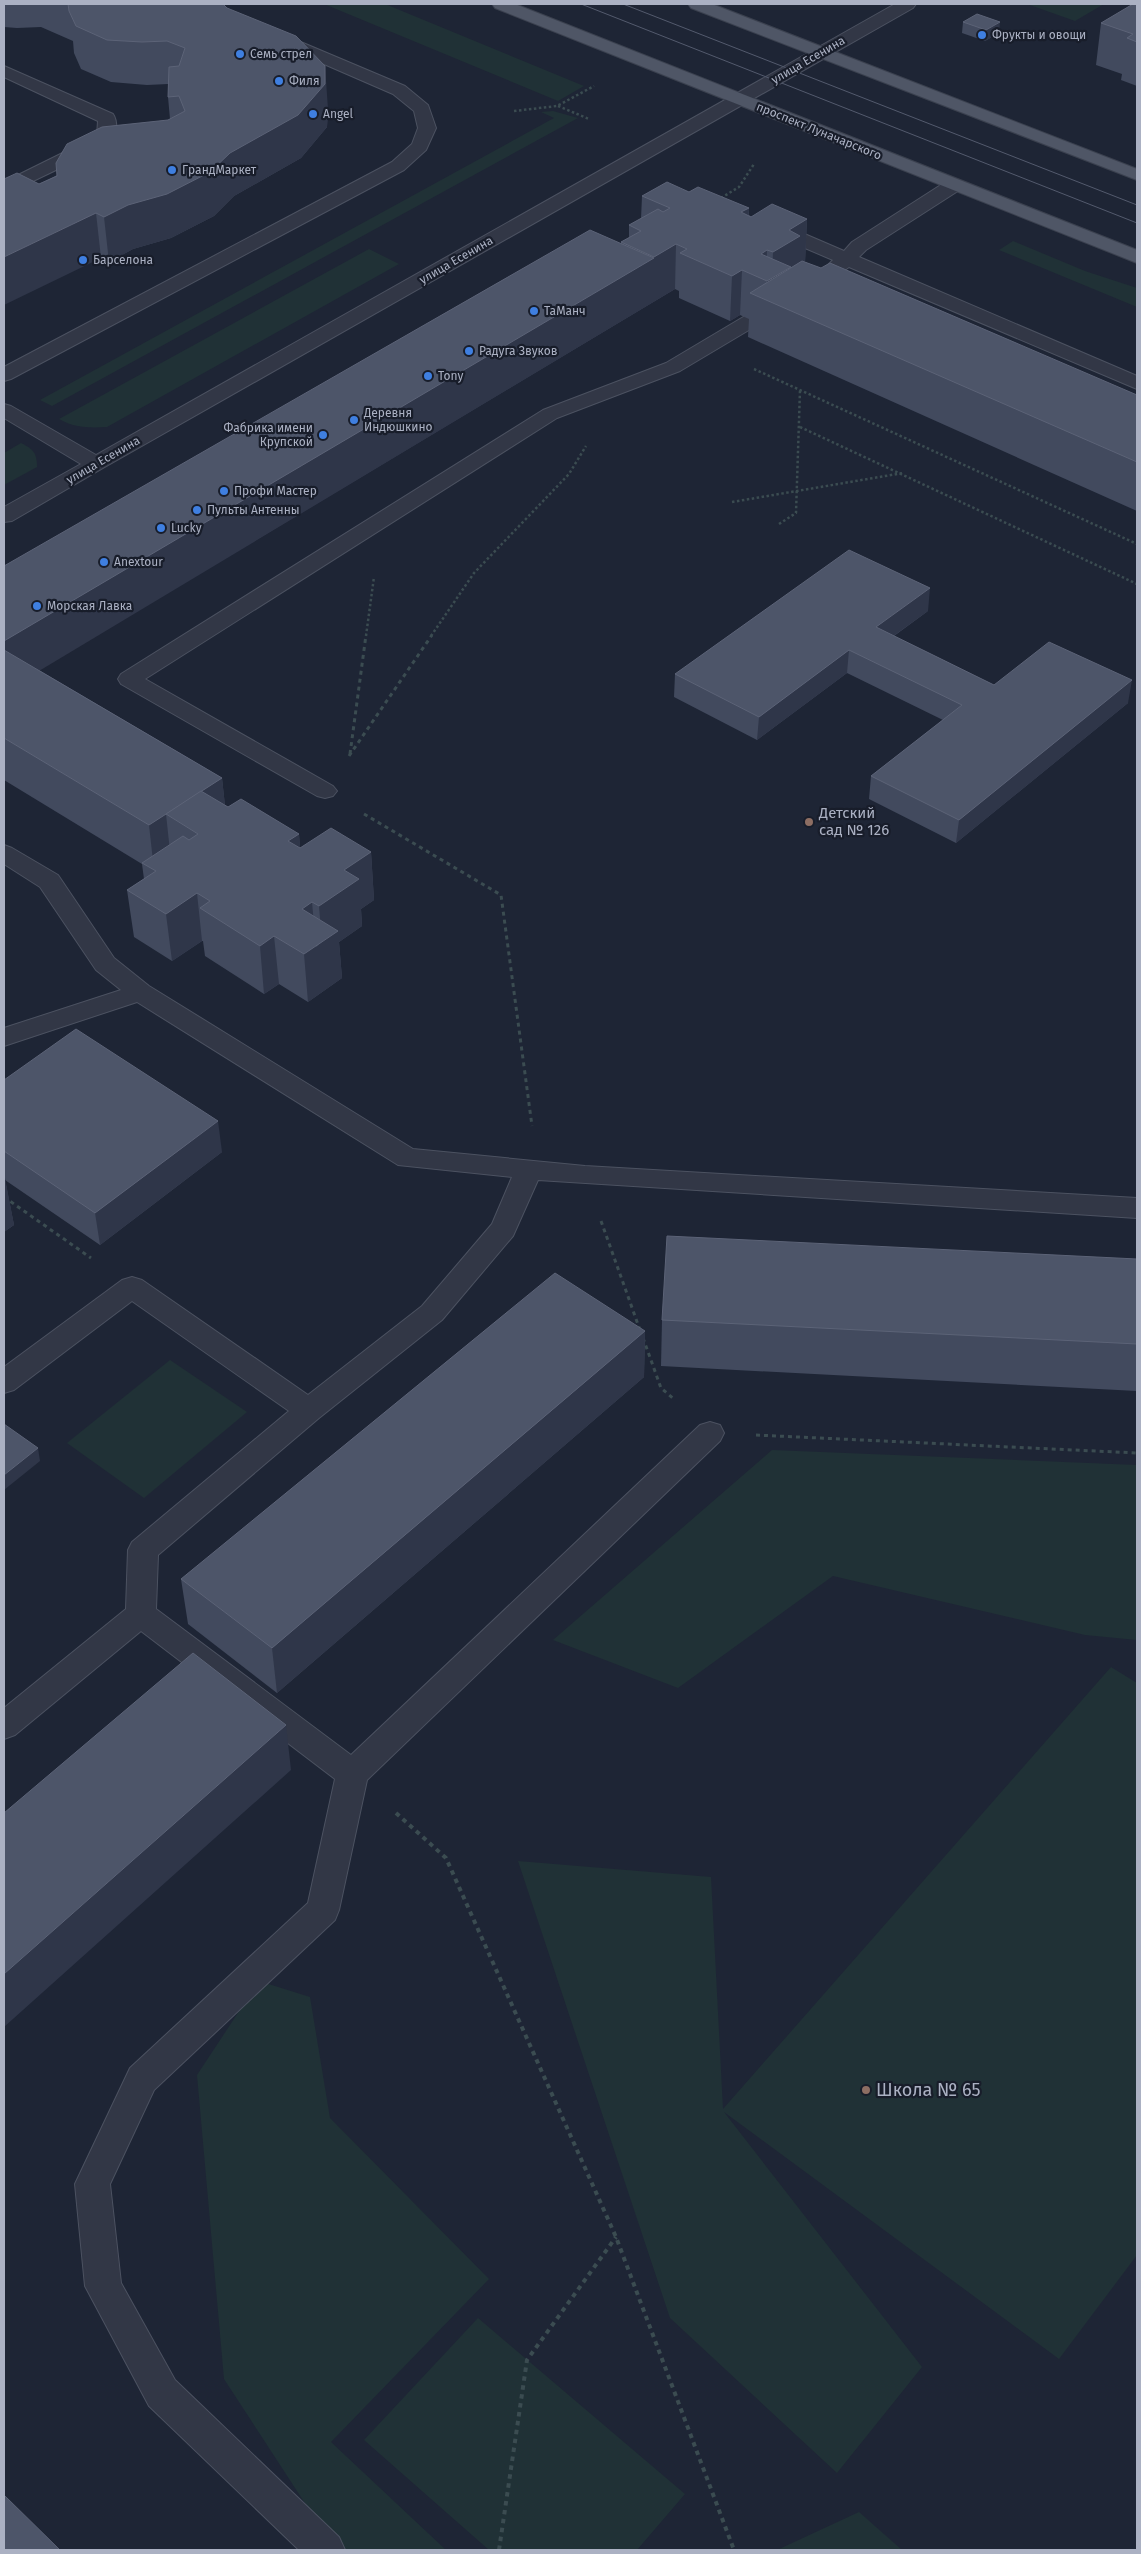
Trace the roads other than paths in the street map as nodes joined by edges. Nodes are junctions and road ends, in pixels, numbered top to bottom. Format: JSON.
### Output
{"nodes":[{"id":1,"x":501,"y":4,"type":"edge"},
{"id":2,"x":697,"y":4,"type":"edge"},
{"id":3,"x":908,"y":4,"type":"edge"},
{"id":4,"x":263,"y":31,"type":"edge"},
{"id":5,"x":821,"y":53,"type":"junction"},
{"id":6,"x":4,"y":71,"type":"edge"},
{"id":7,"x":739,"y":99,"type":"junction"},
{"id":8,"x":1137,"y":175,"type":"edge"},
{"id":9,"x":954,"y":185,"type":"junction"},
{"id":10,"x":4,"y":189,"type":"edge"},
{"id":11,"x":713,"y":202,"type":"edge"},
{"id":12,"x":1137,"y":257,"type":"edge"},
{"id":13,"x":847,"y":259,"type":"junction"},
{"id":14,"x":816,"y":280,"type":"edge"},
{"id":15,"x":752,"y":320,"type":"edge"},
{"id":16,"x":4,"y":375,"type":"edge"},
{"id":17,"x":1137,"y":383,"type":"edge"},
{"id":18,"x":4,"y":410,"type":"edge"},
{"id":19,"x":96,"y":464,"type":"junction"},
{"id":20,"x":4,"y":516,"type":"edge"},
{"id":21,"x":325,"y":791,"type":"road end"},
{"id":22,"x":4,"y":853,"type":"edge"},
{"id":23,"x":140,"y":992,"type":"junction"},
{"id":24,"x":4,"y":1037,"type":"edge"},
{"id":25,"x":529,"y":1170,"type":"junction"},
{"id":26,"x":1137,"y":1208,"type":"edge"},
{"id":27,"x":4,"y":1382,"type":"edge"},
{"id":28,"x":309,"y":1410,"type":"junction"},
{"id":29,"x":710,"y":1433,"type":"road end"},
{"id":30,"x":141,"y":1614,"type":"junction"},
{"id":31,"x":4,"y":1726,"type":"edge"},
{"id":32,"x":352,"y":1774,"type":"junction"},
{"id":33,"x":326,"y":2550,"type":"edge"}],
"edges":[{"from":1,"to":7,"type":"main road","name":"проспект Луначарского"},
{"from":2,"to":5,"type":"main road"},
{"from":3,"to":5,"type":"street","name":"улица Есенина"},
{"from":4,"to":16,"type":"street"},
{"from":5,"to":7,"type":"street","name":"улица Есенина"},
{"from":5,"to":8,"type":"main road"},
{"from":6,"to":10,"type":"street"},
{"from":7,"to":9,"type":"main road","name":"проспект Луначарского"},
{"from":7,"to":19,"type":"street","name":"улица Есенина"},
{"from":9,"to":12,"type":"main road","name":"проспект Луначарского"},
{"from":9,"to":13,"type":"street"},
{"from":11,"to":13,"type":"street"},
{"from":13,"to":14,"type":"street"},
{"from":13,"to":17,"type":"street"},
{"from":15,"to":21,"type":"street"},
{"from":18,"to":19,"type":"street"},
{"from":19,"to":20,"type":"street","name":"улица Есенина"},
{"from":22,"to":23,"type":"street"},
{"from":23,"to":24,"type":"street"},
{"from":23,"to":25,"type":"street"},
{"from":25,"to":26,"type":"street"},
{"from":25,"to":28,"type":"street"},
{"from":27,"to":28,"type":"street"},
{"from":28,"to":30,"type":"street"},
{"from":29,"to":32,"type":"street"},
{"from":30,"to":31,"type":"street"},
{"from":30,"to":32,"type":"street"},
{"from":32,"to":33,"type":"street"}]}
